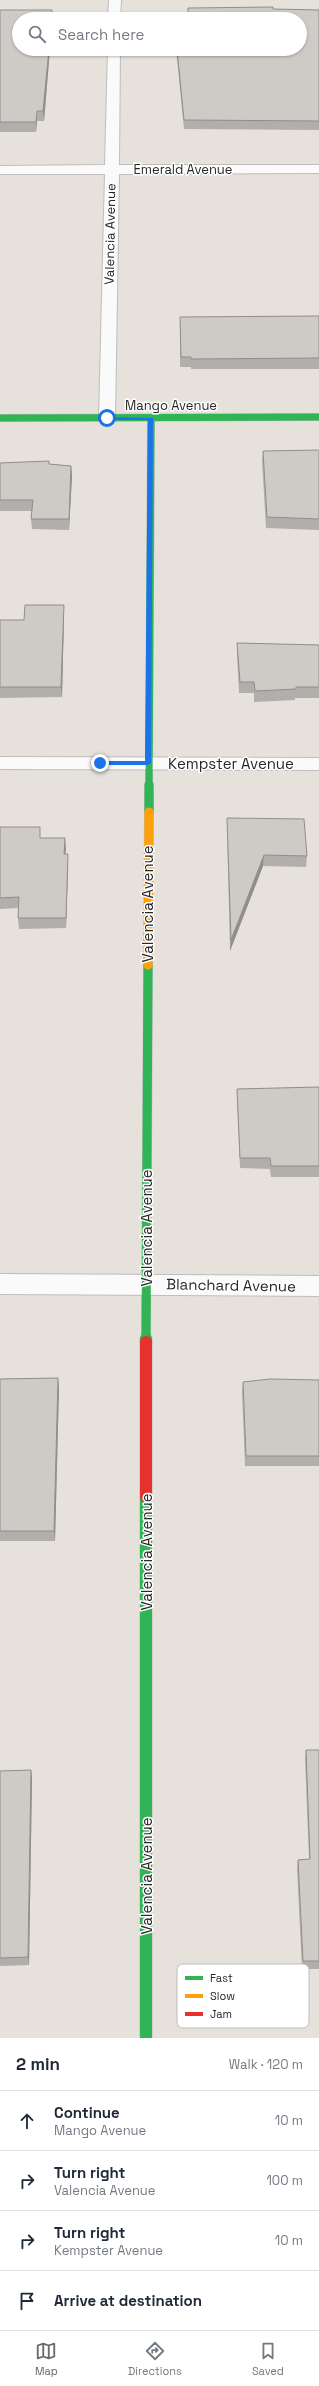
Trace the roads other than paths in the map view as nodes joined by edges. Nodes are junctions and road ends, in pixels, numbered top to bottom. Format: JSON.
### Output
{"nodes":[{"id":1,"x":115,"y":0,"type":"edge"},
{"id":2,"x":114,"y":12,"type":"edge"},
{"id":3,"x":114,"y":56,"type":"edge"},
{"id":4,"x":319,"y":169,"type":"edge"},
{"id":5,"x":0,"y":170,"type":"edge"},
{"id":6,"x":112,"y":170,"type":"junction"},
{"id":7,"x":319,"y":417,"type":"edge"},
{"id":8,"x":0,"y":418,"type":"edge"},
{"id":9,"x":107,"y":418,"type":"junction"},
{"id":10,"x":151,"y":418,"type":"junction"},
{"id":11,"x":0,"y":763,"type":"edge"},
{"id":12,"x":148,"y":763,"type":"junction"},
{"id":13,"x":319,"y":764,"type":"edge"},
{"id":14,"x":0,"y":1284,"type":"edge"},
{"id":15,"x":146,"y":1284,"type":"junction"},
{"id":16,"x":319,"y":1286,"type":"edge"},
{"id":17,"x":146,"y":2038,"type":"edge"}],
"edges":[{"from":1,"to":2,"type":"street"},
{"from":3,"to":6,"type":"street","name":"Valencia Avenue"},
{"from":4,"to":6,"type":"street","name":"Emerald Avenue"},
{"from":5,"to":6,"type":"street","name":"Emerald Avenue"},
{"from":6,"to":9,"type":"street","name":"Valencia Avenue"},
{"from":7,"to":10,"type":"street","name":"Mango Avenue"},
{"from":8,"to":9,"type":"street","name":"Mango Avenue"},
{"from":9,"to":10,"type":"street","name":"Mango Avenue"},
{"from":10,"to":12,"type":"street","name":"Valencia Avenue"},
{"from":11,"to":12,"type":"street","name":"Kempster Avenue"},
{"from":12,"to":13,"type":"street","name":"Kempster Avenue"},
{"from":12,"to":15,"type":"street","name":"Valencia Avenue"},
{"from":14,"to":15,"type":"street","name":"Blanchard Avenue"},
{"from":15,"to":16,"type":"street","name":"Blanchard Avenue"},
{"from":15,"to":17,"type":"street","name":"Valencia Avenue"}]}
